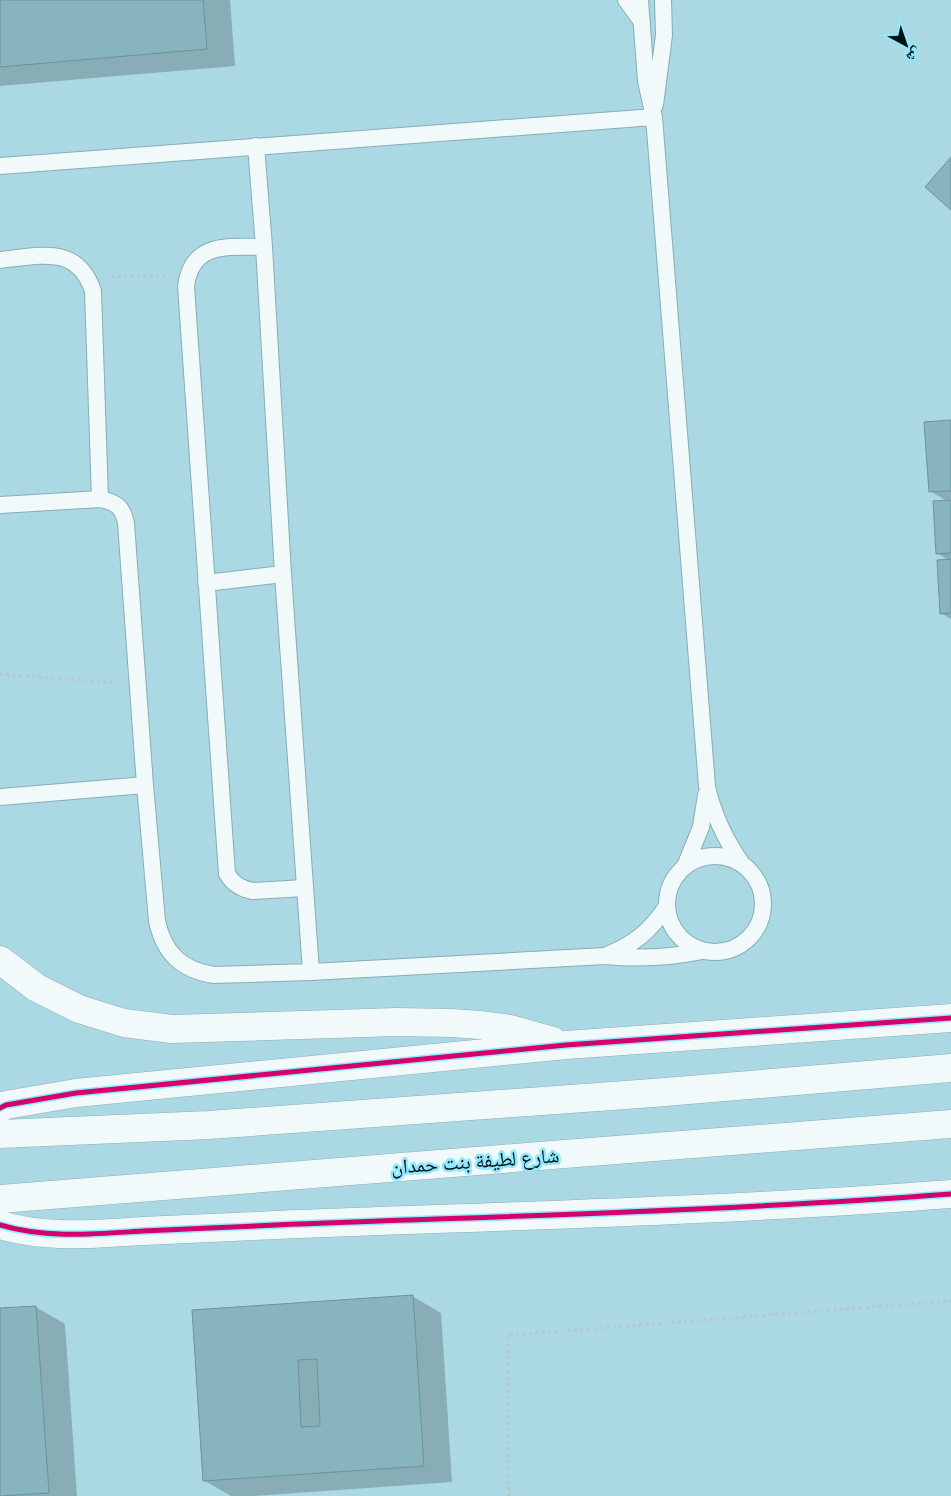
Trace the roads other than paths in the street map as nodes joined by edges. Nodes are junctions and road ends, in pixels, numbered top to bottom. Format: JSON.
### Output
{"nodes":[{"id":1,"x":626,"y":0,"type":"edge"},
{"id":2,"x":640,"y":0,"type":"edge"},
{"id":3,"x":663,"y":0,"type":"edge"},
{"id":4,"x":642,"y":22,"type":"junction"},
{"id":5,"x":654,"y":117,"type":"junction"},
{"id":6,"x":256,"y":146,"type":"junction"},
{"id":7,"x":0,"y":166,"type":"edge"},
{"id":8,"x":264,"y":247,"type":"junction"},
{"id":9,"x":0,"y":260,"type":"edge"},
{"id":10,"x":100,"y":499,"type":"junction"},
{"id":11,"x":0,"y":505,"type":"edge"},
{"id":12,"x":283,"y":574,"type":"junction"},
{"id":13,"x":206,"y":583,"type":"junction"},
{"id":14,"x":145,"y":785,"type":"junction"},
{"id":15,"x":707,"y":786,"type":"junction"},
{"id":16,"x":0,"y":797,"type":"edge"},
{"id":17,"x":742,"y":864,"type":"junction"},
{"id":18,"x":685,"y":866,"type":"junction"},
{"id":19,"x":304,"y":888,"type":"junction"},
{"id":20,"x":666,"y":906,"type":"junction"},
{"id":21,"x":702,"y":951,"type":"junction"},
{"id":22,"x":605,"y":956,"type":"junction"},
{"id":23,"x":0,"y":960,"type":"edge"},
{"id":24,"x":311,"y":972,"type":"junction"},
{"id":25,"x":951,"y":1018,"type":"edge"},
{"id":26,"x":566,"y":1045,"type":"junction"},
{"id":27,"x":951,"y":1068,"type":"edge"},
{"id":28,"x":0,"y":1108,"type":"edge"},
{"id":29,"x":951,"y":1124,"type":"edge"},
{"id":30,"x":0,"y":1134,"type":"edge"},
{"id":31,"x":951,"y":1194,"type":"edge"},
{"id":32,"x":0,"y":1199,"type":"edge"},
{"id":33,"x":0,"y":1225,"type":"edge"}],
"edges":[{"from":1,"to":4,"type":"lane"},
{"from":2,"to":4,"type":"lane"},
{"from":3,"to":5,"type":"lane"},
{"from":4,"to":5,"type":"lane"},
{"from":5,"to":6,"type":"lane"},
{"from":5,"to":15,"type":"lane"},
{"from":6,"to":7,"type":"lane"},
{"from":6,"to":8,"type":"lane"},
{"from":8,"to":12,"type":"lane"},
{"from":8,"to":13,"type":"lane"},
{"from":9,"to":10,"type":"lane"},
{"from":10,"to":11,"type":"lane"},
{"from":10,"to":14,"type":"lane"},
{"from":12,"to":13,"type":"lane"},
{"from":12,"to":19,"type":"lane"},
{"from":13,"to":19,"type":"lane"},
{"from":14,"to":16,"type":"lane"},
{"from":14,"to":24,"type":"lane"},
{"from":15,"to":17,"type":"lane"},
{"from":15,"to":18,"type":"lane"},
{"from":17,"to":18,"type":"lane"},
{"from":17,"to":21,"type":"lane"},
{"from":18,"to":20,"type":"lane"},
{"from":19,"to":24,"type":"lane"},
{"from":20,"to":21,"type":"lane"},
{"from":20,"to":22,"type":"lane"},
{"from":21,"to":22,"type":"lane"},
{"from":22,"to":24,"type":"lane"},
{"from":23,"to":26,"type":"street"},
{"from":25,"to":26,"type":"street"},
{"from":26,"to":28,"type":"street"},
{"from":27,"to":30,"type":"street"},
{"from":29,"to":32,"type":"street","name":"شارع لطيفة بنت حمدان"},
{"from":31,"to":33,"type":"street"}]}
